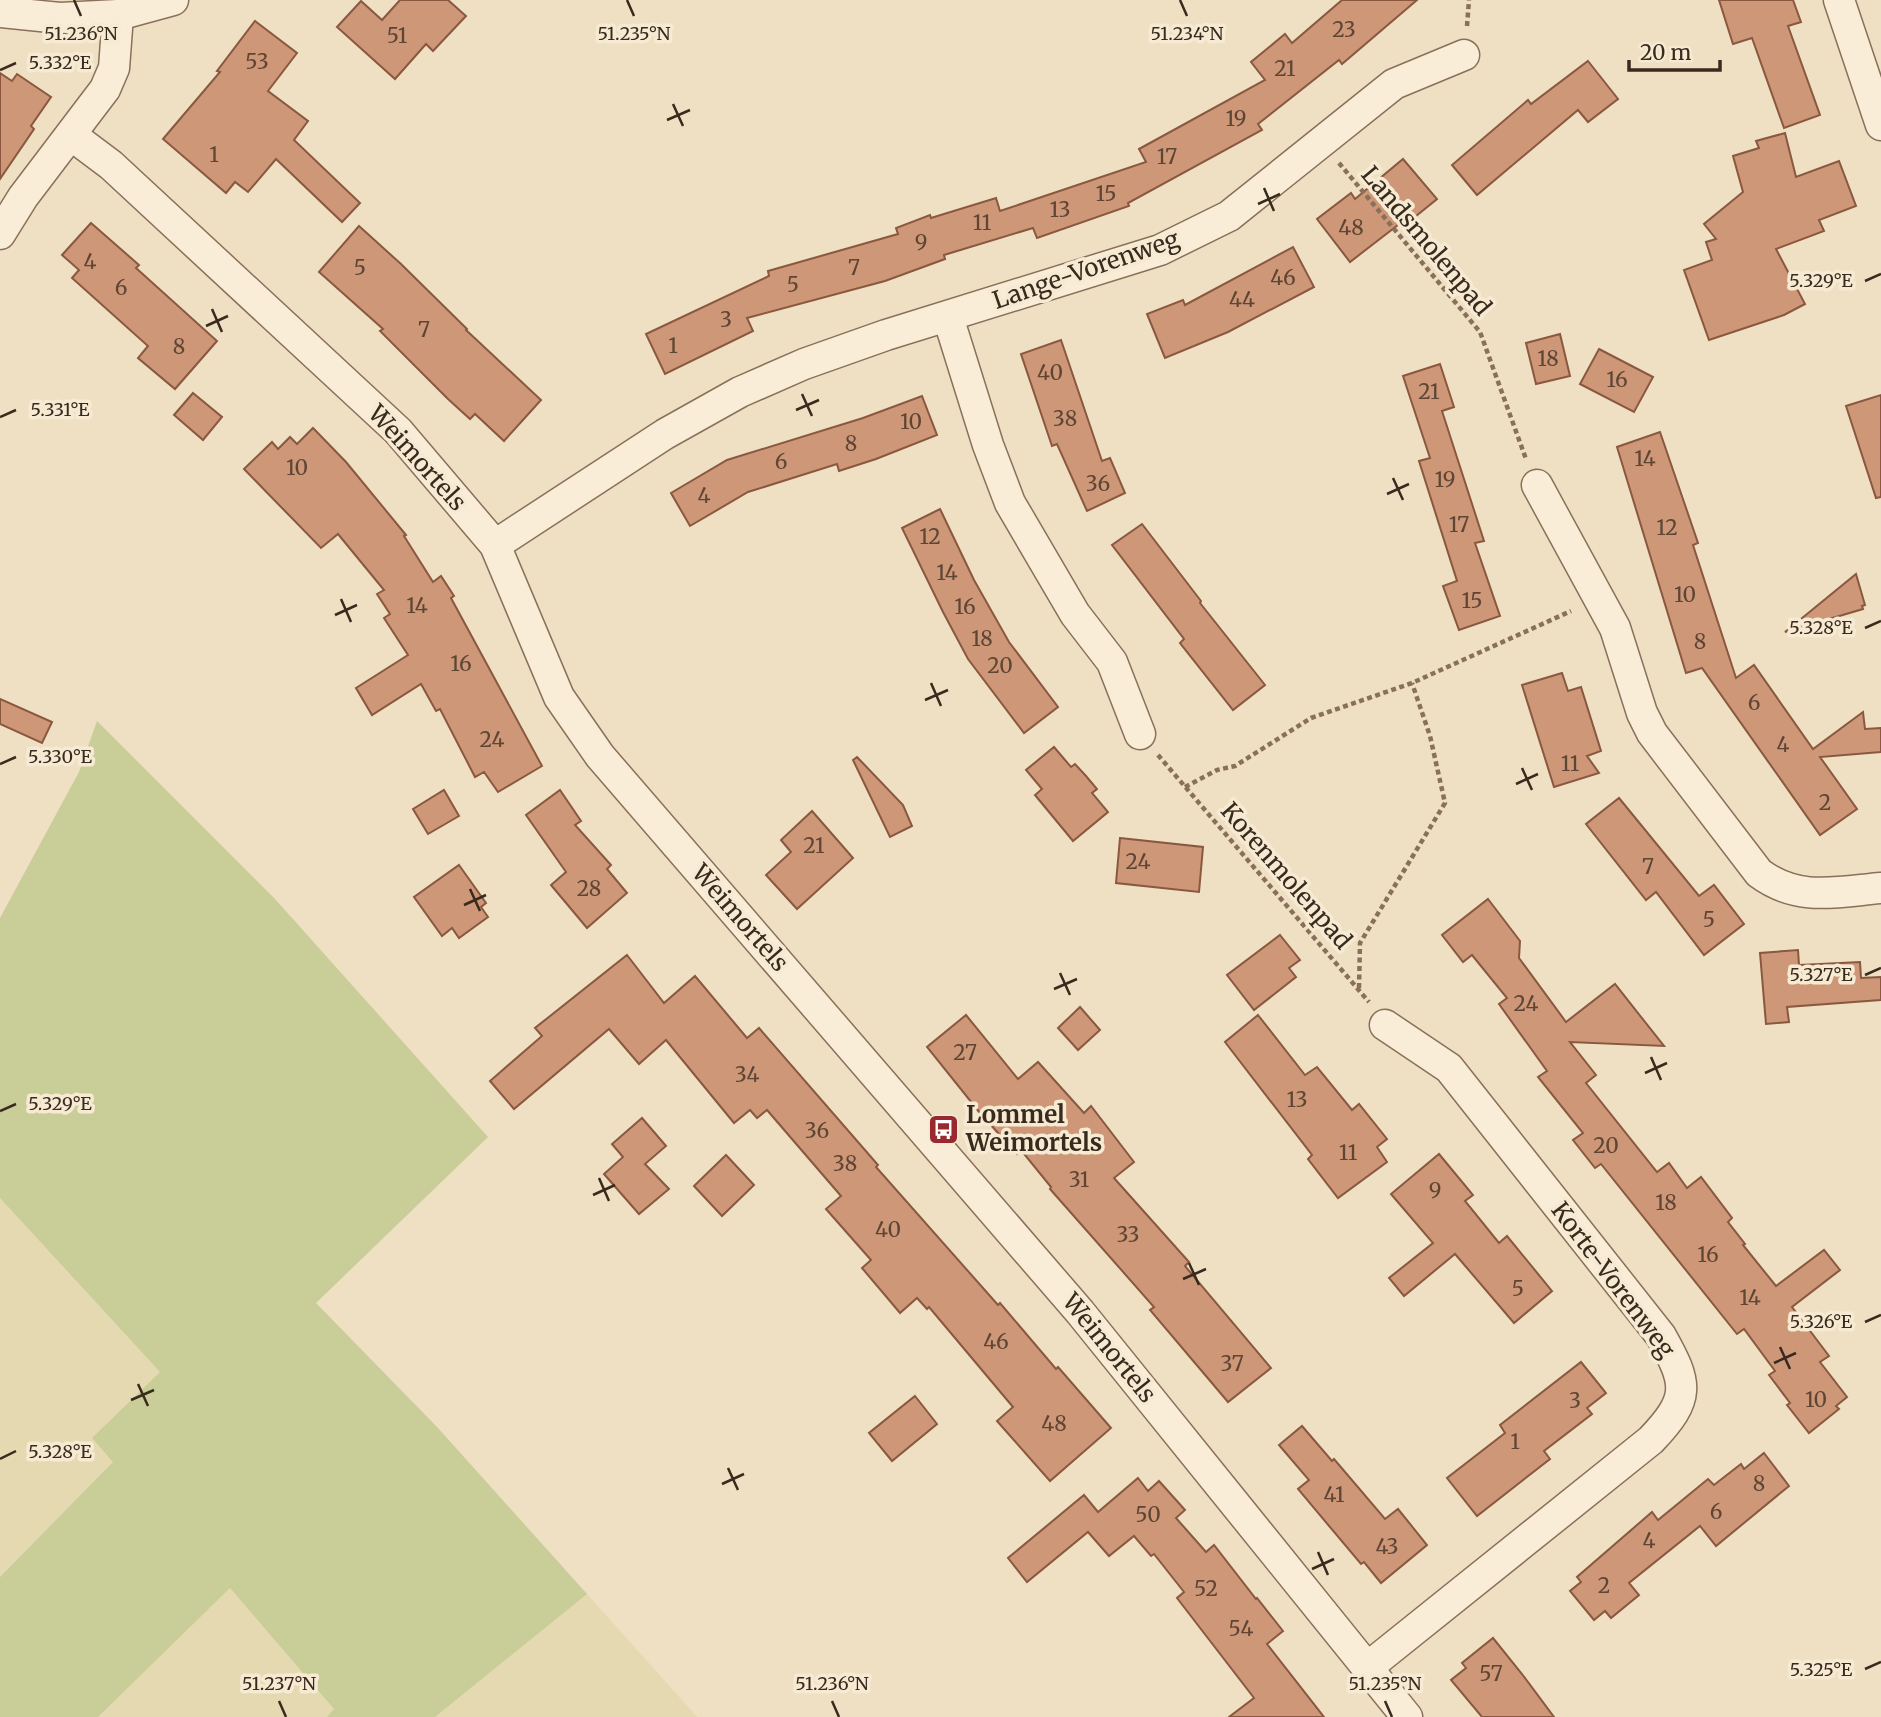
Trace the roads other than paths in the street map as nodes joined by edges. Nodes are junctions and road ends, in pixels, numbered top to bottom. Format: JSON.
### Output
{"nodes":[{"id":1,"x":173,"y":0,"type":"edge"},
{"id":2,"x":1839,"y":0,"type":"edge"},
{"id":3,"x":0,"y":12,"type":"edge"},
{"id":4,"x":118,"y":15,"type":"junction"},
{"id":5,"x":1464,"y":55,"type":"dead end"},
{"id":6,"x":1881,"y":125,"type":"edge"},
{"id":7,"x":71,"y":135,"type":"junction"},
{"id":8,"x":0,"y":234,"type":"edge"},
{"id":9,"x":948,"y":317,"type":"junction"},
{"id":10,"x":1537,"y":485,"type":"road end"},
{"id":11,"x":495,"y":545,"type":"junction"},
{"id":12,"x":1140,"y":734,"type":"road end"},
{"id":13,"x":1881,"y":888,"type":"edge"},
{"id":14,"x":1385,"y":1025,"type":"road end"},
{"id":15,"x":1368,"y":1667,"type":"junction"},
{"id":16,"x":1408,"y":1717,"type":"edge"}],
"edges":[{"from":1,"to":4,"type":"street"},
{"from":2,"to":6,"type":"street"},
{"from":3,"to":4,"type":"street"},
{"from":4,"to":7,"type":"street"},
{"from":5,"to":9,"type":"street","name":"Lange-Vorenweg"},
{"from":7,"to":8,"type":"street"},
{"from":7,"to":11,"type":"street","name":"Weimortels"},
{"from":9,"to":11,"type":"street","name":"Lange-Vorenweg"},
{"from":9,"to":12,"type":"street"},
{"from":10,"to":13,"type":"street"},
{"from":11,"to":15,"type":"street","name":"Weimortels"},
{"from":14,"to":15,"type":"street","name":"Korte-Vorenweg"},
{"from":15,"to":16,"type":"street","name":"Weimortels"}]}
